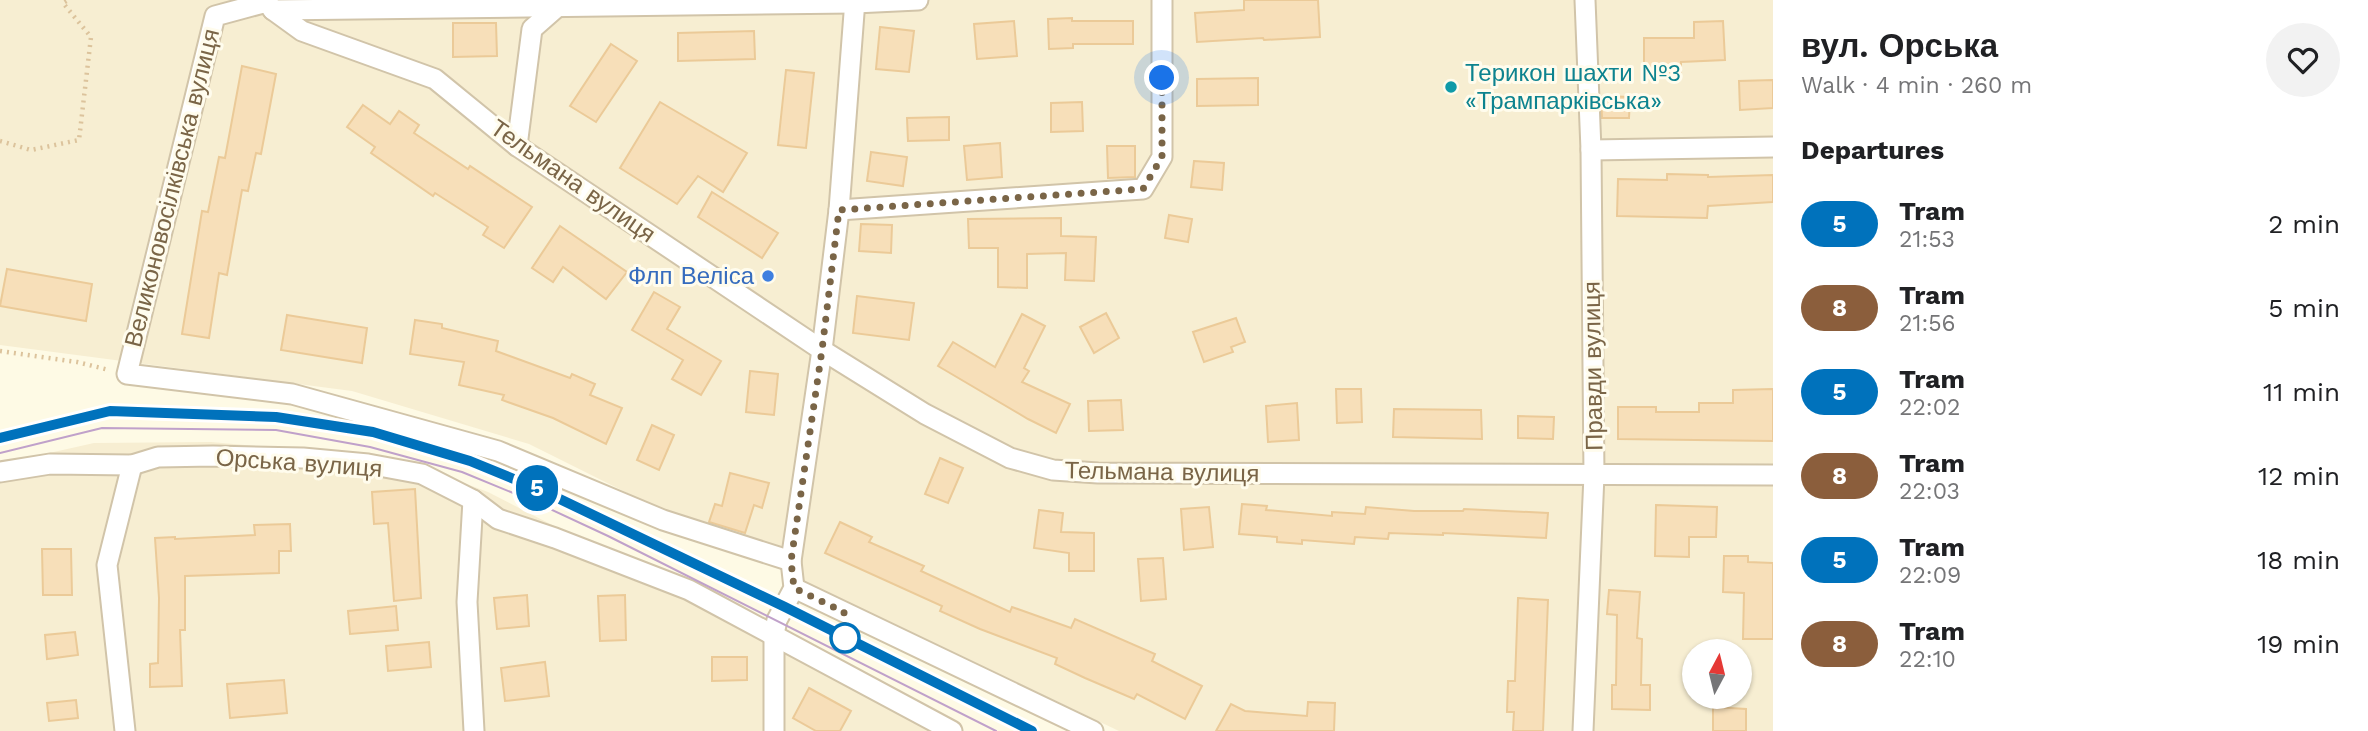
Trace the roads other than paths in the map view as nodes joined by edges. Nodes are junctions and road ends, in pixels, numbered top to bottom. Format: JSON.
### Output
{"nodes":[{"id":1,"x":918,"y":0,"type":"edge"},
{"id":2,"x":1162,"y":0,"type":"edge"},
{"id":3,"x":1585,"y":0,"type":"edge"},
{"id":4,"x":855,"y":1,"type":"edge"},
{"id":5,"x":269,"y":4,"type":"edge"},
{"id":6,"x":557,"y":4,"type":"edge"},
{"id":7,"x":517,"y":146,"type":"junction"},
{"id":8,"x":1773,"y":147,"type":"edge"},
{"id":9,"x":1591,"y":150,"type":"junction"},
{"id":10,"x":839,"y":210,"type":"junction"},
{"id":11,"x":822,"y":350,"type":"junction"},
{"id":12,"x":132,"y":465,"type":"junction"},
{"id":13,"x":0,"y":472,"type":"edge"},
{"id":14,"x":1594,"y":475,"type":"junction"},
{"id":15,"x":1773,"y":475,"type":"edge"},
{"id":16,"x":473,"y":500,"type":"junction"},
{"id":17,"x":791,"y":561,"type":"junction"},
{"id":18,"x":794,"y":588,"type":"junction"},
{"id":19,"x":774,"y":634,"type":"junction"},
{"id":20,"x":125,"y":731,"type":"edge"},
{"id":21,"x":474,"y":731,"type":"edge"},
{"id":22,"x":774,"y":731,"type":"edge"},
{"id":23,"x":952,"y":731,"type":"edge"},
{"id":24,"x":1093,"y":731,"type":"edge"},
{"id":25,"x":1583,"y":731,"type":"edge"}],
"edges":[{"from":1,"to":4,"type":"street"},
{"from":2,"to":10,"type":"street"},
{"from":3,"to":9,"type":"street","name":"Правди вулиця"},
{"from":4,"to":6,"type":"street"},
{"from":4,"to":10,"type":"street"},
{"from":5,"to":6,"type":"street"},
{"from":5,"to":7,"type":"street","name":"Тельмана вулиця"},
{"from":5,"to":17,"type":"street","name":"Великоновосілківська вулиця"},
{"from":6,"to":7,"type":"street"},
{"from":7,"to":11,"type":"street","name":"Тельмана вулиця"},
{"from":8,"to":9,"type":"street"},
{"from":9,"to":14,"type":"street","name":"Правди вулиця"},
{"from":10,"to":11,"type":"street"},
{"from":11,"to":14,"type":"street","name":"Тельмана вулиця"},
{"from":11,"to":17,"type":"street"},
{"from":12,"to":13,"type":"street","name":"Орська вулиця"},
{"from":12,"to":16,"type":"street","name":"Орська вулиця"},
{"from":12,"to":20,"type":"street"},
{"from":14,"to":15,"type":"street","name":"Тельмана вулиця"},
{"from":14,"to":25,"type":"street","name":"Правди вулиця"},
{"from":16,"to":19,"type":"street","name":"Орська вулиця"},
{"from":16,"to":21,"type":"street"},
{"from":17,"to":18,"type":"street"},
{"from":18,"to":19,"type":"street"},
{"from":18,"to":24,"type":"street"},
{"from":19,"to":22,"type":"street"},
{"from":19,"to":23,"type":"street","name":"Орська вулиця"}]}
